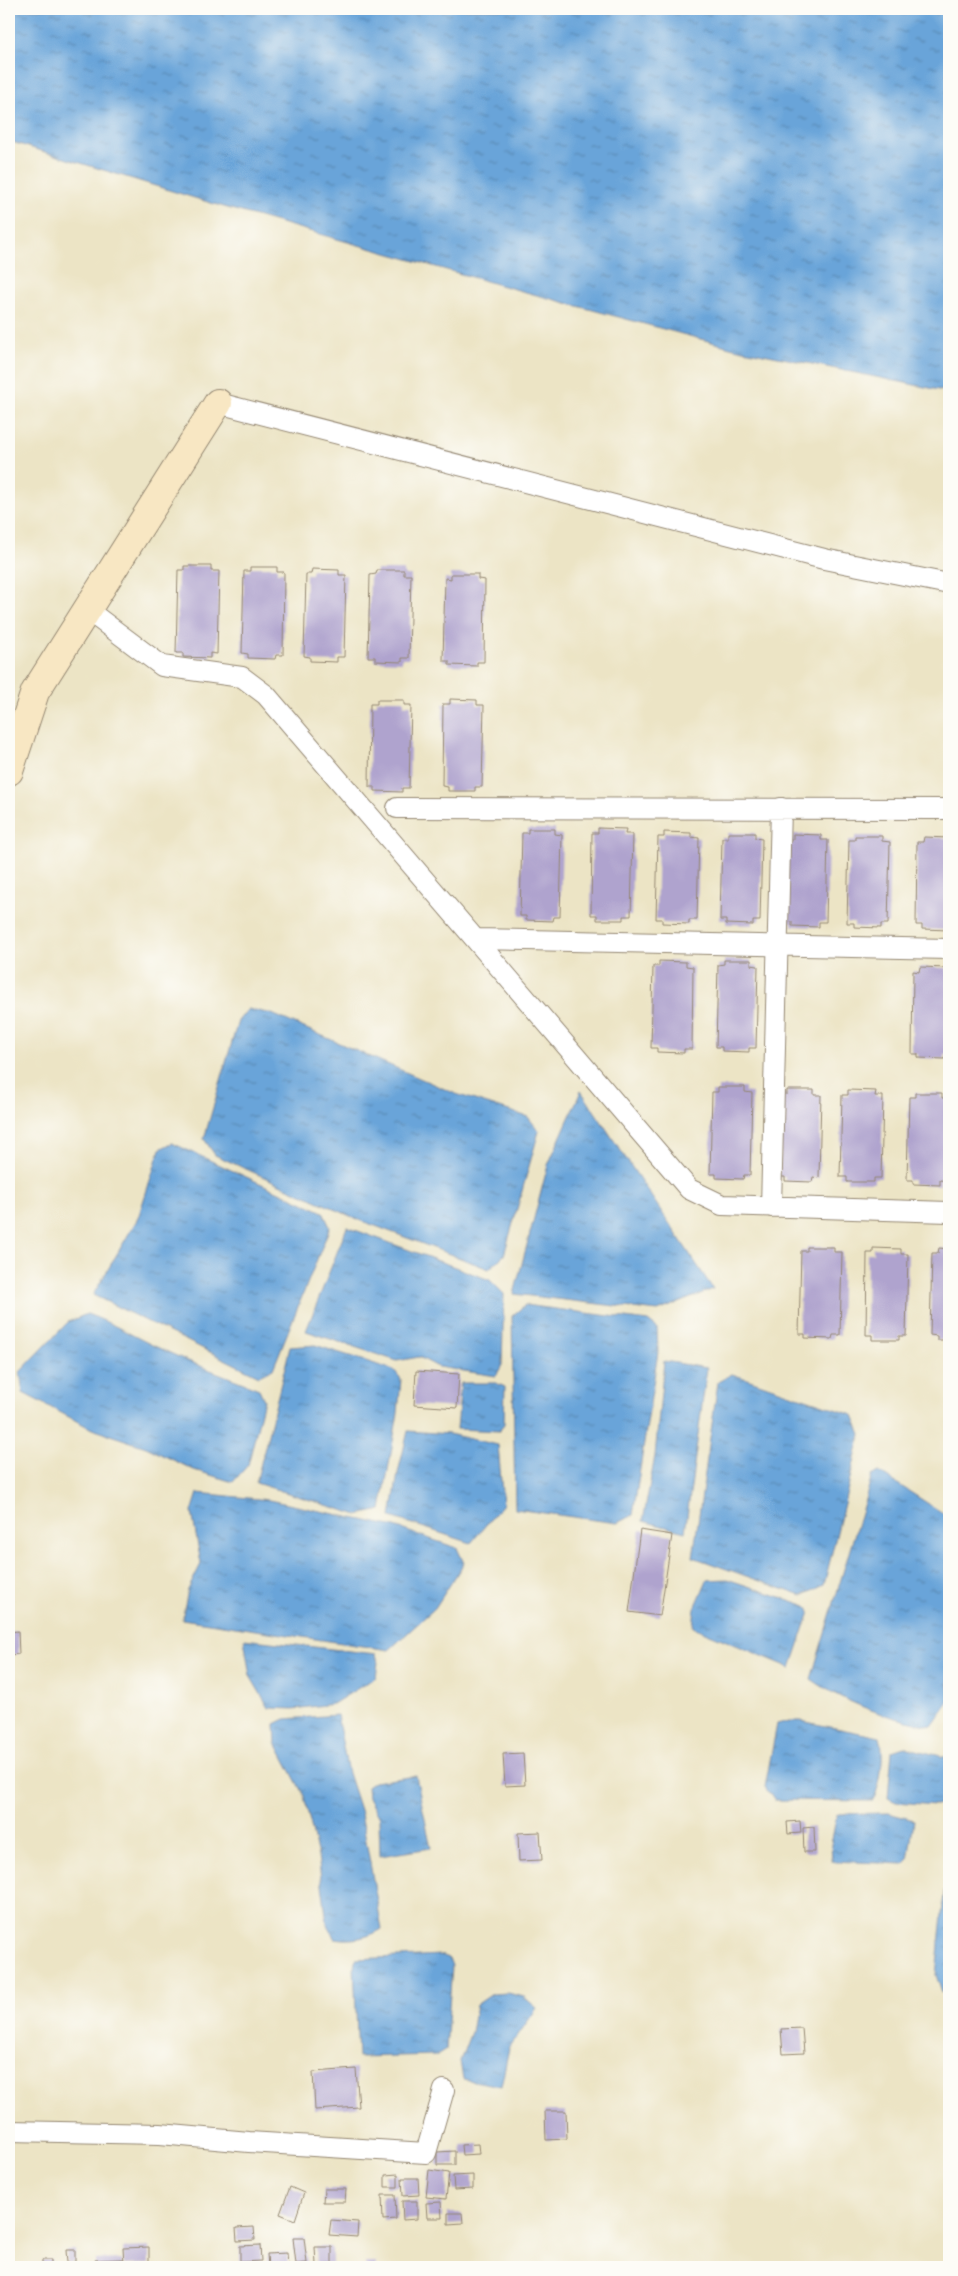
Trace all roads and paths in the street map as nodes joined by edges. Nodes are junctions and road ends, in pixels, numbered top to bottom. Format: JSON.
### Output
{"nodes":[{"id":1,"x":218,"y":403,"type":"joint"},
{"id":2,"x":949,"y":584,"type":"edge"},
{"id":3,"x":86,"y":609,"type":"junction"},
{"id":4,"x":9,"y":771,"type":"edge"},
{"id":5,"x":397,"y":808,"type":"dead end"},
{"id":6,"x":781,"y":808,"type":"junction"},
{"id":7,"x":949,"y":809,"type":"edge"},
{"id":8,"x":475,"y":939,"type":"junction"},
{"id":9,"x":779,"y":945,"type":"junction"},
{"id":10,"x":949,"y":949,"type":"edge"},
{"id":11,"x":771,"y":1207,"type":"junction"},
{"id":12,"x":949,"y":1212,"type":"edge"},
{"id":13,"x":444,"y":2090,"type":"dead end"},
{"id":14,"x":9,"y":2131,"type":"edge"}],
"edges":[{"from":1,"to":2,"type":"street"},
{"from":1,"to":3,"type":"main road"},
{"from":3,"to":4,"type":"main road"},
{"from":3,"to":8,"type":"street"},
{"from":5,"to":6,"type":"street"},
{"from":6,"to":7,"type":"street"},
{"from":6,"to":9,"type":"street"},
{"from":8,"to":9,"type":"street"},
{"from":8,"to":11,"type":"street"},
{"from":9,"to":10,"type":"street"},
{"from":9,"to":11,"type":"street"},
{"from":11,"to":12,"type":"street"},
{"from":13,"to":14,"type":"street"}]}
